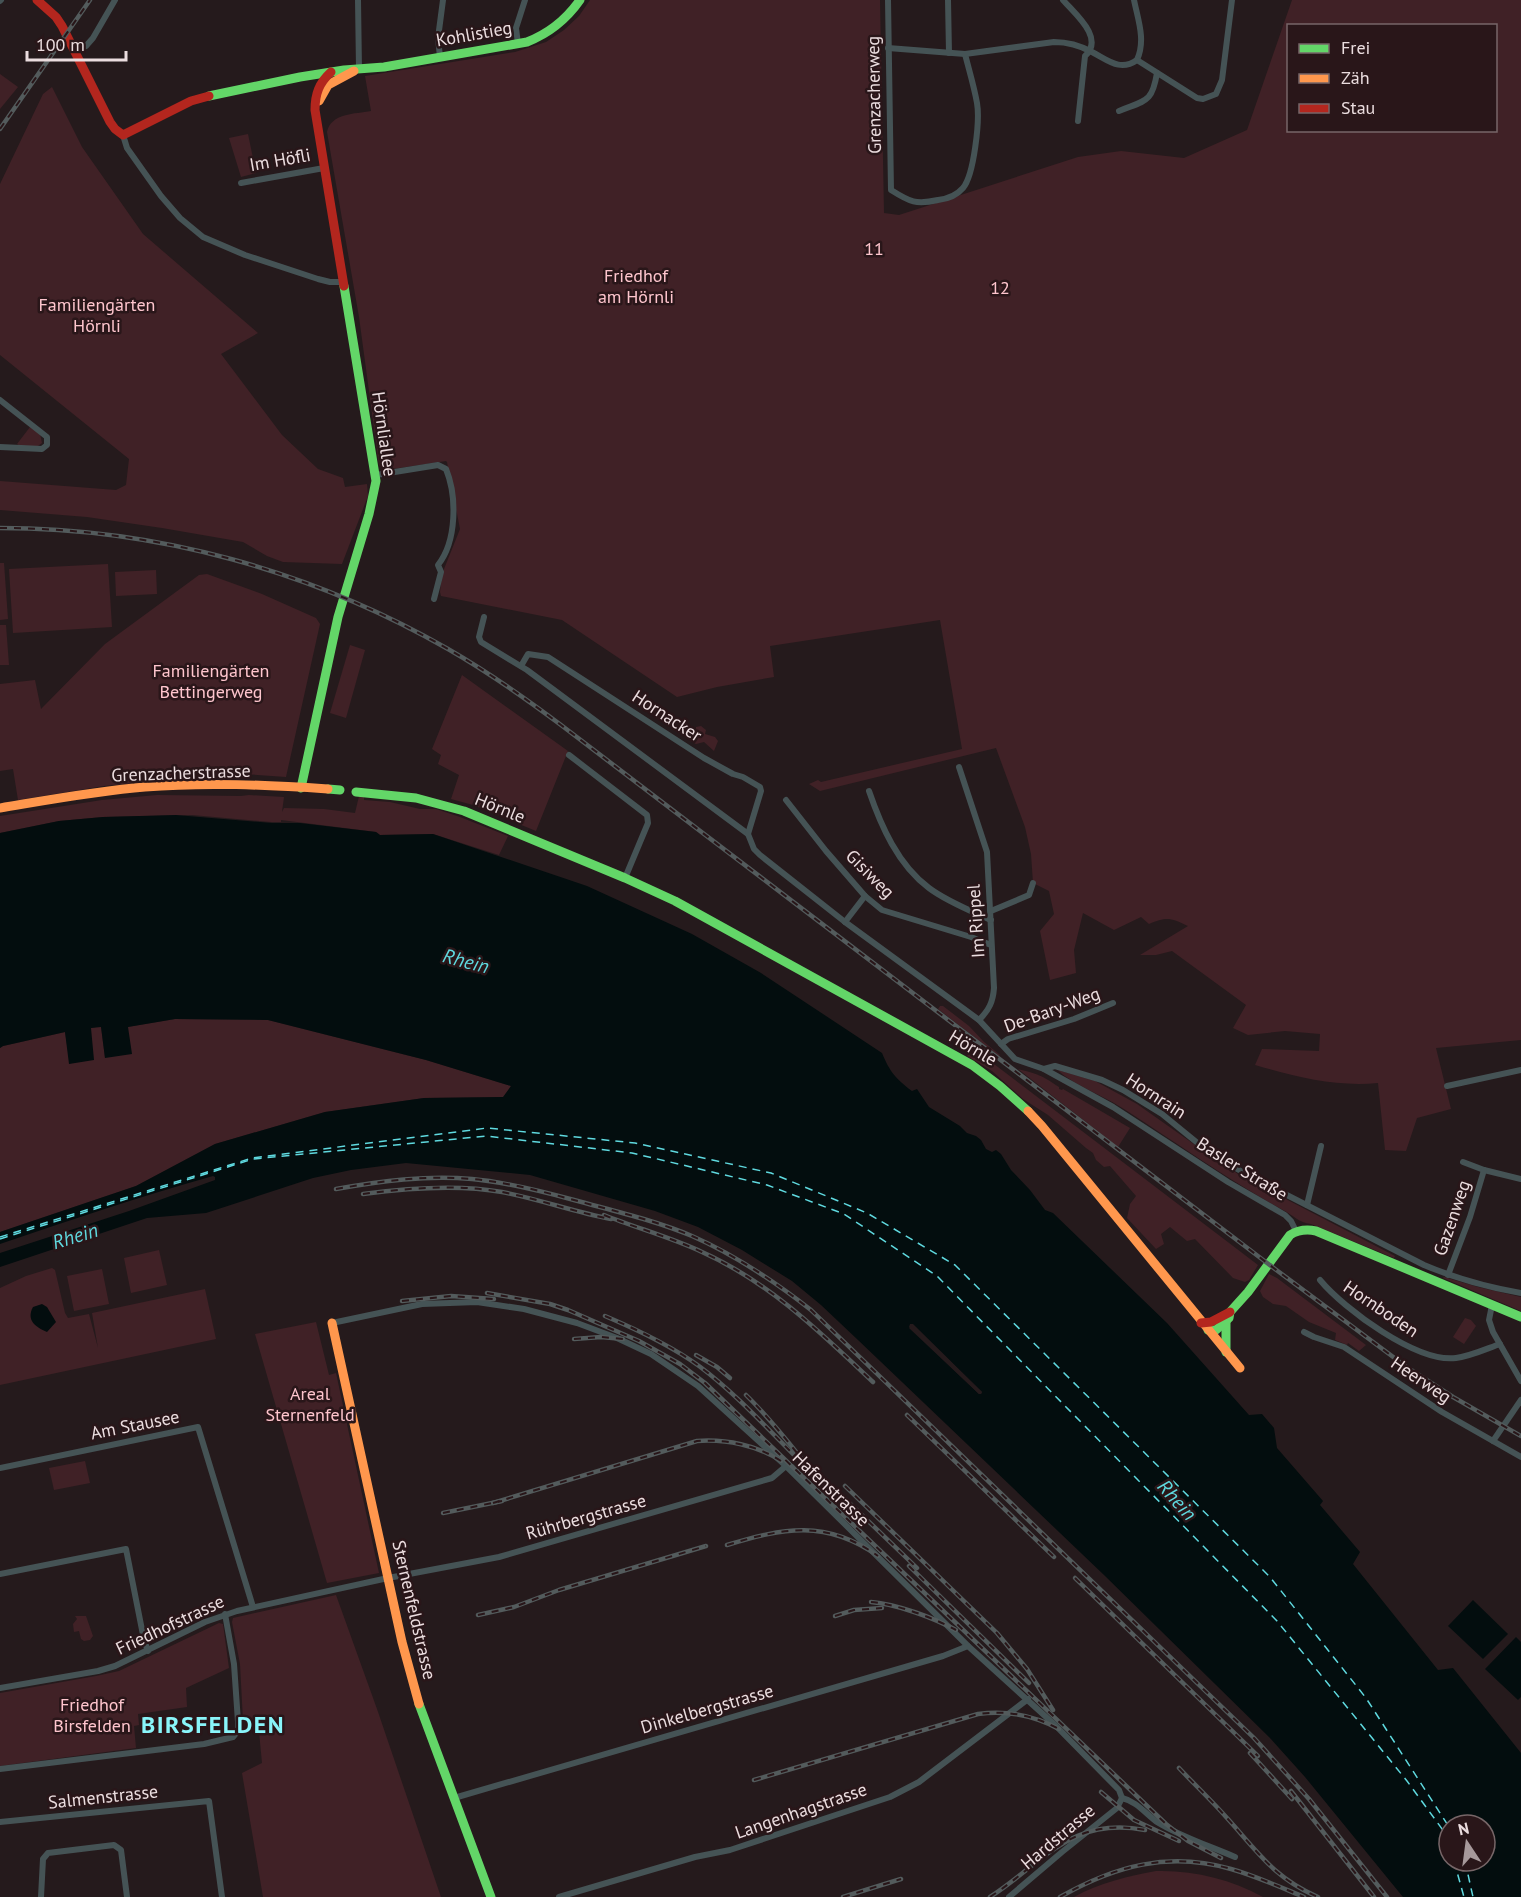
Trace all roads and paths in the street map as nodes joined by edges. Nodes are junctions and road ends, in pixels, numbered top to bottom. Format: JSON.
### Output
{"nodes":[{"id":1,"x":37,"y":0,"type":"edge"},
{"id":2,"x":115,"y":0,"type":"edge"},
{"id":3,"x":358,"y":0,"type":"edge"},
{"id":4,"x":443,"y":0,"type":"edge"},
{"id":5,"x":525,"y":0,"type":"edge"},
{"id":6,"x":580,"y":0,"type":"edge"},
{"id":7,"x":888,"y":0,"type":"edge"},
{"id":8,"x":948,"y":0,"type":"edge"},
{"id":9,"x":1063,"y":0,"type":"edge"},
{"id":10,"x":1134,"y":0,"type":"edge"},
{"id":11,"x":1232,"y":0,"type":"edge"},
{"id":12,"x":518,"y":44,"type":"junction"},
{"id":13,"x":888,"y":48,"type":"junction"},
{"id":14,"x":75,"y":51,"type":"junction"},
{"id":15,"x":1090,"y":51,"type":"junction"},
{"id":16,"x":949,"y":52,"type":"junction"},
{"id":17,"x":965,"y":54,"type":"junction"},
{"id":18,"x":440,"y":57,"type":"junction"},
{"id":19,"x":1137,"y":60,"type":"junction"},
{"id":20,"x":359,"y":69,"type":"junction"},
{"id":21,"x":332,"y":72,"type":"junction"},
{"id":22,"x":1157,"y":73,"type":"junction"},
{"id":23,"x":308,"y":76,"type":"junction"},
{"id":24,"x":289,"y":80,"type":"junction"},
{"id":25,"x":322,"y":86,"type":"junction"},
{"id":26,"x":1119,"y":111,"type":"dead end"},
{"id":27,"x":1078,"y":121,"type":"dead end"},
{"id":28,"x":123,"y":135,"type":"junction"},
{"id":29,"x":324,"y":168,"type":"junction"},
{"id":30,"x":241,"y":183,"type":"dead end"},
{"id":31,"x":342,"y":282,"type":"junction"},
{"id":32,"x":0,"y":400,"type":"edge"},
{"id":33,"x":0,"y":447,"type":"edge"},
{"id":34,"x":375,"y":475,"type":"junction"},
{"id":35,"x":434,"y":599,"type":"dead end"},
{"id":36,"x":484,"y":616,"type":"dead end"},
{"id":37,"x":521,"y":666,"type":"junction"},
{"id":38,"x":569,"y":756,"type":"dead end"},
{"id":39,"x":959,"y":767,"type":"dead end"},
{"id":40,"x":301,"y":788,"type":"junction"},
{"id":41,"x":340,"y":790,"type":"dead end"},
{"id":42,"x":869,"y":791,"type":"dead end"},
{"id":43,"x":356,"y":792,"type":"dead end"},
{"id":44,"x":786,"y":800,"type":"dead end"},
{"id":45,"x":0,"y":808,"type":"edge"},
{"id":46,"x":748,"y":834,"type":"junction"},
{"id":47,"x":625,"y":878,"type":"junction"},
{"id":48,"x":1033,"y":883,"type":"dead end"},
{"id":49,"x":865,"y":896,"type":"junction"},
{"id":50,"x":991,"y":911,"type":"junction"},
{"id":51,"x":991,"y":920,"type":"junction"},
{"id":52,"x":845,"y":922,"type":"junction"},
{"id":53,"x":991,"y":945,"type":"junction"},
{"id":54,"x":1113,"y":1003,"type":"dead end"},
{"id":55,"x":979,"y":1020,"type":"junction"},
{"id":56,"x":1001,"y":1044,"type":"junction"},
{"id":57,"x":1044,"y":1069,"type":"junction"},
{"id":58,"x":1521,"y":1070,"type":"edge"},
{"id":59,"x":1447,"y":1086,"type":"dead end"},
{"id":60,"x":1321,"y":1146,"type":"dead end"},
{"id":61,"x":1463,"y":1162,"type":"dead end"},
{"id":62,"x":1484,"y":1170,"type":"junction"},
{"id":63,"x":1521,"y":1179,"type":"edge"},
{"id":64,"x":1307,"y":1205,"type":"junction"},
{"id":65,"x":1296,"y":1231,"type":"junction"},
{"id":66,"x":1448,"y":1275,"type":"junction"},
{"id":67,"x":1320,"y":1280,"type":"dead end"},
{"id":68,"x":1521,"y":1293,"type":"edge"},
{"id":69,"x":1492,"y":1305,"type":"junction"},
{"id":70,"x":1228,"y":1316,"type":"junction"},
{"id":71,"x":1521,"y":1317,"type":"edge"},
{"id":72,"x":332,"y":1323,"type":"joint"},
{"id":73,"x":1205,"y":1326,"type":"junction"},
{"id":74,"x":1304,"y":1332,"type":"dead end"},
{"id":75,"x":1500,"y":1344,"type":"junction"},
{"id":76,"x":1226,"y":1352,"type":"junction"},
{"id":77,"x":1240,"y":1368,"type":"dead end"},
{"id":78,"x":1521,"y":1381,"type":"edge"},
{"id":79,"x":1521,"y":1400,"type":"edge"},
{"id":80,"x":1493,"y":1441,"type":"junction"},
{"id":81,"x":1521,"y":1457,"type":"edge"},
{"id":82,"x":786,"y":1466,"type":"junction"},
{"id":83,"x":0,"y":1468,"type":"edge"},
{"id":84,"x":0,"y":1574,"type":"edge"},
{"id":85,"x":387,"y":1578,"type":"junction"},
{"id":86,"x":253,"y":1607,"type":"junction"},
{"id":87,"x":225,"y":1614,"type":"junction"},
{"id":88,"x":968,"y":1646,"type":"junction"},
{"id":89,"x":148,"y":1651,"type":"junction"},
{"id":90,"x":0,"y":1688,"type":"edge"},
{"id":91,"x":1028,"y":1699,"type":"junction"},
{"id":92,"x":0,"y":1769,"type":"edge"},
{"id":93,"x":454,"y":1798,"type":"junction"},
{"id":94,"x":1122,"y":1798,"type":"junction"},
{"id":95,"x":0,"y":1822,"type":"edge"},
{"id":96,"x":1236,"y":1857,"type":"dead end"},
{"id":97,"x":41,"y":1897,"type":"edge"},
{"id":98,"x":127,"y":1897,"type":"edge"},
{"id":99,"x":222,"y":1897,"type":"edge"},
{"id":100,"x":491,"y":1897,"type":"edge"},
{"id":101,"x":559,"y":1897,"type":"edge"},
{"id":102,"x":1009,"y":1897,"type":"edge"}],
"edges":[{"from":1,"to":14,"type":"street"},
{"from":2,"to":14,"type":"street"},
{"from":3,"to":20,"type":"street"},
{"from":4,"to":18,"type":"street"},
{"from":5,"to":12,"type":"street"},
{"from":6,"to":12,"type":"street","name":"Kohlistieg"},
{"from":7,"to":13,"type":"street","name":"Grenzacherweg"},
{"from":8,"to":16,"type":"street"},
{"from":9,"to":15,"type":"street"},
{"from":10,"to":19,"type":"street"},
{"from":11,"to":22,"type":"street"},
{"from":12,"to":18,"type":"street","name":"Kohlistieg"},
{"from":13,"to":16,"type":"street"},
{"from":13,"to":17,"type":"street","name":"Grenzacherweg"},
{"from":14,"to":28,"type":"street"},
{"from":15,"to":17,"type":"street"},
{"from":15,"to":19,"type":"street"},
{"from":15,"to":27,"type":"street"},
{"from":16,"to":17,"type":"street"},
{"from":18,"to":20,"type":"street","name":"Kohlistieg"},
{"from":19,"to":22,"type":"street"},
{"from":20,"to":21,"type":"street"},
{"from":20,"to":25,"type":"street"},
{"from":21,"to":23,"type":"street"},
{"from":21,"to":25,"type":"street"},
{"from":22,"to":26,"type":"street"},
{"from":23,"to":24,"type":"street"},
{"from":23,"to":25,"type":"street"},
{"from":24,"to":25,"type":"street"},
{"from":24,"to":28,"type":"street"},
{"from":25,"to":29,"type":"street","name":"Hörnliallee"},
{"from":28,"to":31,"type":"street"},
{"from":29,"to":30,"type":"street","name":"Im Höfli"},
{"from":29,"to":31,"type":"street","name":"Hörnliallee"},
{"from":31,"to":34,"type":"street","name":"Hörnliallee"},
{"from":32,"to":33,"type":"street"},
{"from":34,"to":35,"type":"street"},
{"from":34,"to":40,"type":"street","name":"Hörnliallee"},
{"from":36,"to":37,"type":"street"},
{"from":37,"to":46,"type":"street"},
{"from":37,"to":46,"type":"street","name":"Hornacker"},
{"from":38,"to":47,"type":"street"},
{"from":39,"to":50,"type":"street","name":"Im Rippel"},
{"from":40,"to":41,"type":"street","name":"Grenzacherstrasse"},
{"from":40,"to":45,"type":"street","name":"Grenzacherstrasse"},
{"from":42,"to":51,"type":"street"},
{"from":43,"to":47,"type":"street","name":"Hörnle"},
{"from":44,"to":49,"type":"street","name":"Gisiweg"},
{"from":46,"to":52,"type":"street"},
{"from":47,"to":73,"type":"street","name":"Hörnle"},
{"from":48,"to":50,"type":"street"},
{"from":49,"to":52,"type":"street"},
{"from":49,"to":53,"type":"street","name":"Gisiweg"},
{"from":50,"to":51,"type":"street","name":"Im Rippel"},
{"from":51,"to":53,"type":"street","name":"Im Rippel"},
{"from":52,"to":55,"type":"street"},
{"from":53,"to":55,"type":"street","name":"Im Rippel"},
{"from":54,"to":56,"type":"street","name":"De-Bary-Weg"},
{"from":55,"to":56,"type":"street"},
{"from":56,"to":57,"type":"street","name":"Basler Straße"},
{"from":57,"to":64,"type":"street","name":"Hornrain"},
{"from":57,"to":65,"type":"street","name":"Basler Straße"},
{"from":58,"to":59,"type":"street"},
{"from":60,"to":64,"type":"street"},
{"from":61,"to":62,"type":"street"},
{"from":62,"to":63,"type":"street"},
{"from":62,"to":66,"type":"street","name":"Gazenweg"},
{"from":64,"to":66,"type":"street","name":"Hornrain"},
{"from":65,"to":69,"type":"street"},
{"from":65,"to":70,"type":"street"},
{"from":66,"to":68,"type":"street","name":"Hornrain"},
{"from":67,"to":75,"type":"street","name":"Hornboden"},
{"from":69,"to":71,"type":"street"},
{"from":69,"to":75,"type":"street"},
{"from":70,"to":73,"type":"street"},
{"from":70,"to":76,"type":"street"},
{"from":72,"to":82,"type":"street","name":"Hafenstrasse"},
{"from":72,"to":85,"type":"street","name":"Sternenfeldstrasse"},
{"from":73,"to":76,"type":"street","name":"Hörnle"},
{"from":74,"to":80,"type":"street","name":"Heerweg"},
{"from":75,"to":78,"type":"street"},
{"from":76,"to":77,"type":"street","name":"Hörnle"},
{"from":79,"to":80,"type":"street"},
{"from":80,"to":81,"type":"street","name":"Heerweg"},
{"from":82,"to":85,"type":"street","name":"Rührbergstrasse"},
{"from":82,"to":88,"type":"street","name":"Hafenstrasse"},
{"from":83,"to":86,"type":"street","name":"Am Stausee"},
{"from":84,"to":89,"type":"street"},
{"from":85,"to":86,"type":"street","name":"Friedhofstrasse"},
{"from":85,"to":93,"type":"street","name":"Sternenfeldstrasse"},
{"from":86,"to":87,"type":"street","name":"Friedhofstrasse"},
{"from":87,"to":89,"type":"street","name":"Friedhofstrasse"},
{"from":87,"to":92,"type":"street"},
{"from":88,"to":91,"type":"street","name":"Hafenstrasse"},
{"from":88,"to":93,"type":"street","name":"Dinkelbergstrasse"},
{"from":89,"to":90,"type":"street","name":"Friedhofstrasse"},
{"from":91,"to":94,"type":"street","name":"Hafenstrasse"},
{"from":91,"to":101,"type":"street","name":"Langenhagstrasse"},
{"from":93,"to":100,"type":"street","name":"Sternenfeldstrasse"},
{"from":94,"to":96,"type":"street","name":"Hafenstrasse"},
{"from":94,"to":102,"type":"street","name":"Hardstrasse"},
{"from":95,"to":99,"type":"street","name":"Salmenstrasse"},
{"from":97,"to":98,"type":"street"}]}
